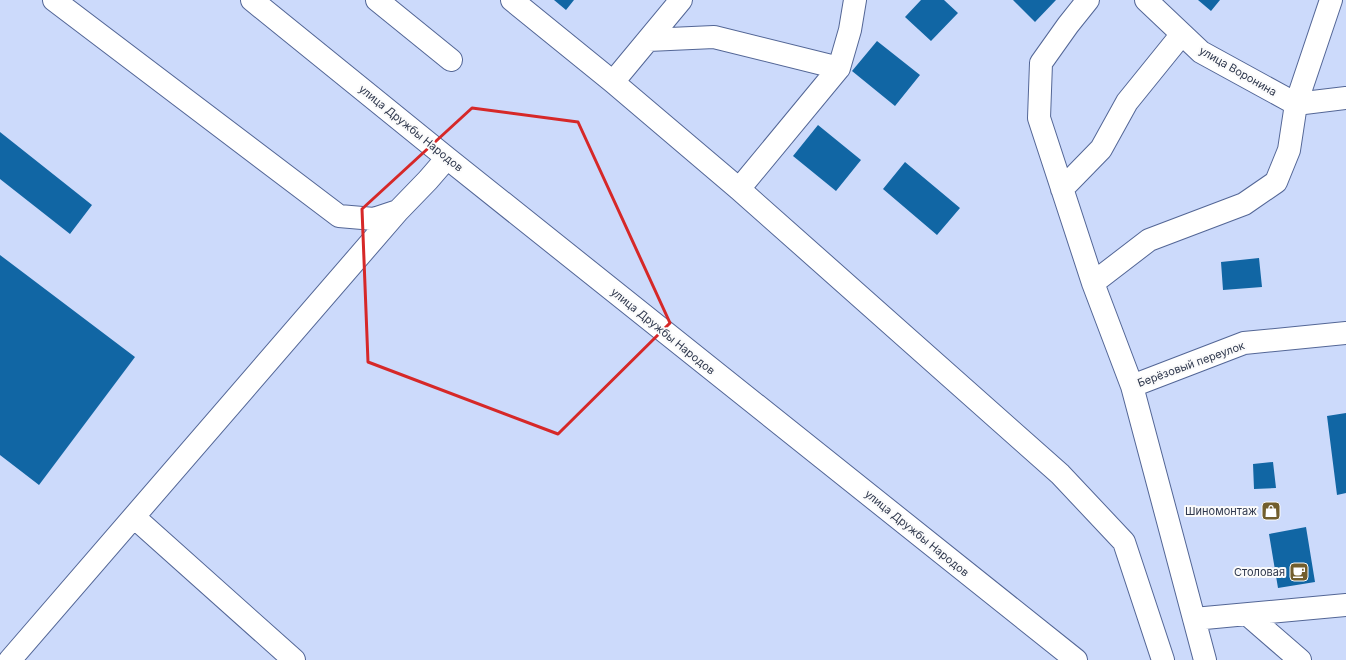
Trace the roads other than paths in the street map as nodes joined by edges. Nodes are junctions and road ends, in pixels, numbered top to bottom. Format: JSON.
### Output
{"nodes":[{"id":1,"x":54,"y":0,"type":"edge"},
{"id":2,"x":252,"y":0,"type":"edge"},
{"id":3,"x":377,"y":0,"type":"edge"},
{"id":4,"x":512,"y":0,"type":"edge"},
{"id":5,"x":681,"y":0,"type":"edge"},
{"id":6,"x":856,"y":0,"type":"edge"},
{"id":7,"x":1088,"y":0,"type":"edge"},
{"id":8,"x":1146,"y":0,"type":"edge"},
{"id":9,"x":1331,"y":0,"type":"edge"},
{"id":10,"x":1182,"y":34,"type":"junction"},
{"id":11,"x":648,"y":40,"type":"junction"},
{"id":12,"x":451,"y":60,"type":"dead end"},
{"id":13,"x":839,"y":68,"type":"junction"},
{"id":14,"x":613,"y":82,"type":"junction"},
{"id":15,"x":1346,"y":98,"type":"edge"},
{"id":16,"x":1296,"y":104,"type":"junction"},
{"id":17,"x":447,"y":158,"type":"junction"},
{"id":18,"x":739,"y":189,"type":"junction"},
{"id":19,"x":1062,"y":189,"type":"junction"},
{"id":20,"x":398,"y":211,"type":"junction"},
{"id":21,"x":1093,"y":283,"type":"junction"},
{"id":22,"x":1346,"y":332,"type":"edge"},
{"id":23,"x":1132,"y":386,"type":"junction"},
{"id":24,"x":134,"y":517,"type":"junction"},
{"id":25,"x":1346,"y":605,"type":"edge"},
{"id":26,"x":1248,"y":615,"type":"junction"},
{"id":27,"x":1194,"y":619,"type":"junction"},
{"id":28,"x":10,"y":660,"type":"edge"},
{"id":29,"x":294,"y":660,"type":"edge"},
{"id":30,"x":1076,"y":660,"type":"edge"},
{"id":31,"x":1163,"y":660,"type":"edge"},
{"id":32,"x":1205,"y":660,"type":"edge"},
{"id":33,"x":1300,"y":660,"type":"edge"}],
"edges":[{"from":1,"to":20,"type":"street"},
{"from":2,"to":17,"type":"street","name":"улица Дружбы Народов"},
{"from":3,"to":12,"type":"street"},
{"from":4,"to":14,"type":"street"},
{"from":5,"to":11,"type":"street"},
{"from":6,"to":13,"type":"street"},
{"from":7,"to":19,"type":"street"},
{"from":8,"to":10,"type":"street","name":"улица Воронина"},
{"from":9,"to":16,"type":"street"},
{"from":10,"to":16,"type":"street","name":"улица Воронина"},
{"from":10,"to":19,"type":"street"},
{"from":11,"to":13,"type":"street"},
{"from":11,"to":14,"type":"street"},
{"from":13,"to":18,"type":"street"},
{"from":14,"to":18,"type":"street"},
{"from":15,"to":16,"type":"street"},
{"from":16,"to":21,"type":"street"},
{"from":17,"to":20,"type":"street"},
{"from":17,"to":30,"type":"street","name":"улица Дружбы Народов"},
{"from":18,"to":31,"type":"street"},
{"from":19,"to":21,"type":"street"},
{"from":20,"to":24,"type":"street"},
{"from":21,"to":23,"type":"street"},
{"from":22,"to":23,"type":"street","name":"Берёзовый переулок"},
{"from":23,"to":27,"type":"street"},
{"from":24,"to":28,"type":"street"},
{"from":24,"to":29,"type":"street"},
{"from":25,"to":26,"type":"street"},
{"from":26,"to":27,"type":"street"},
{"from":26,"to":33,"type":"street"},
{"from":27,"to":32,"type":"street"}]}
